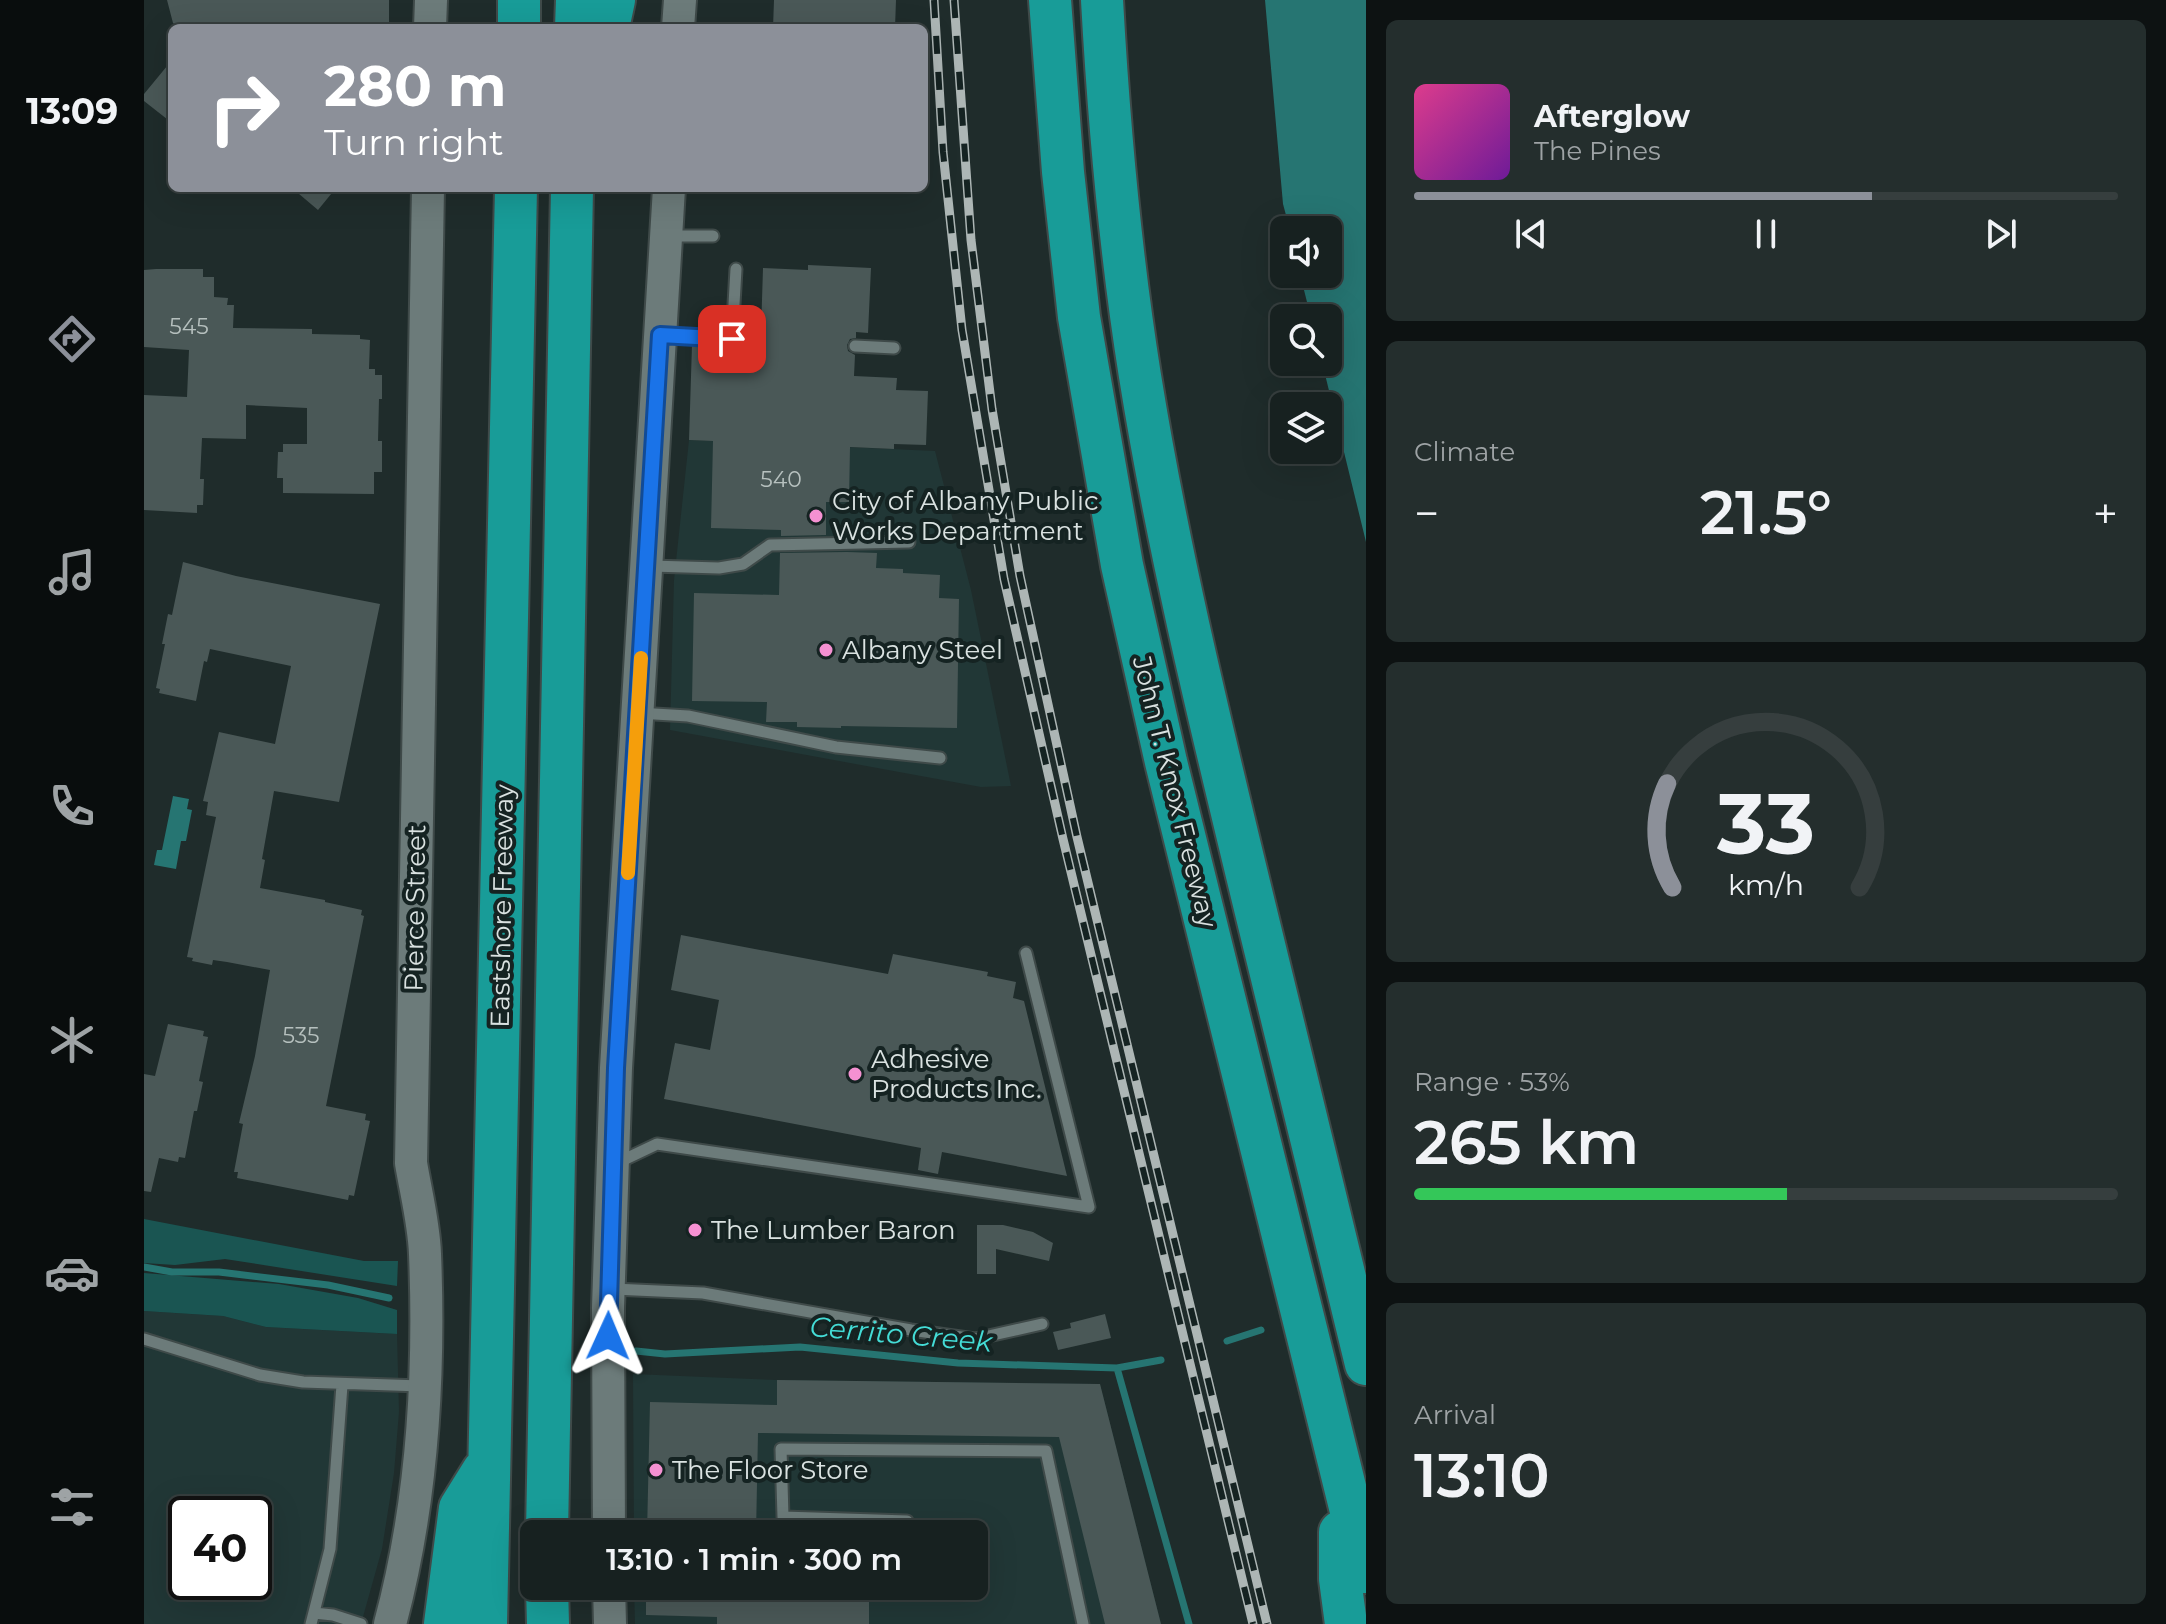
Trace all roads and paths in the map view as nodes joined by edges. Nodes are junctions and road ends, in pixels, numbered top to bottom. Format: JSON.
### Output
{"nodes":[{"id":1,"x":431,"y":0,"type":"edge"},
{"id":2,"x":519,"y":0,"type":"edge"},
{"id":3,"x":577,"y":0,"type":"edge"},
{"id":4,"x":614,"y":0,"type":"edge"},
{"id":5,"x":680,"y":0,"type":"edge"},
{"id":6,"x":1050,"y":0,"type":"edge"},
{"id":7,"x":1102,"y":0,"type":"edge"},
{"id":8,"x":430,"y":24,"type":"edge"},
{"id":9,"x":519,"y":24,"type":"edge"},
{"id":10,"x":576,"y":24,"type":"edge"},
{"id":11,"x":609,"y":24,"type":"edge"},
{"id":12,"x":678,"y":24,"type":"edge"},
{"id":13,"x":428,"y":192,"type":"edge"},
{"id":14,"x":516,"y":192,"type":"edge"},
{"id":15,"x":572,"y":192,"type":"edge"},
{"id":16,"x":669,"y":192,"type":"edge"},
{"id":17,"x":666,"y":236,"type":"junction"},
{"id":18,"x":713,"y":236,"type":"dead end"},
{"id":19,"x":736,"y":269,"type":"dead end"},
{"id":20,"x":660,"y":335,"type":"junction"},
{"id":21,"x":732,"y":339,"type":"junction"},
{"id":22,"x":751,"y":340,"type":"dead end"},
{"id":23,"x":855,"y":346,"type":"dead end"},
{"id":24,"x":894,"y":348,"type":"dead end"},
{"id":25,"x":909,"y":542,"type":"dead end"},
{"id":26,"x":646,"y":565,"type":"junction"},
{"id":27,"x":637,"y":713,"type":"junction"},
{"id":28,"x":940,"y":758,"type":"dead end"},
{"id":29,"x":1026,"y":953,"type":"dead end"},
{"id":30,"x":1298,"y":1085,"type":"junction"},
{"id":31,"x":613,"y":1164,"type":"junction"},
{"id":32,"x":1366,"y":1261,"type":"edge"},
{"id":33,"x":608,"y":1298,"type":"junction"},
{"id":34,"x":1042,"y":1324,"type":"dead end"},
{"id":35,"x":144,"y":1339,"type":"edge"},
{"id":36,"x":1366,"y":1364,"type":"edge"},
{"id":37,"x":342,"y":1385,"type":"junction"},
{"id":38,"x":424,"y":1386,"type":"junction"},
{"id":39,"x":488,"y":1463,"type":"junction"},
{"id":40,"x":1339,"y":1463,"type":"junction"},
{"id":41,"x":547,"y":1520,"type":"edge"},
{"id":42,"x":609,"y":1520,"type":"edge"},
{"id":43,"x":876,"y":1520,"type":"edge"},
{"id":44,"x":1366,"y":1572,"type":"edge"},
{"id":45,"x":547,"y":1600,"type":"edge"},
{"id":46,"x":609,"y":1600,"type":"edge"},
{"id":47,"x":313,"y":1619,"type":"edge"},
{"id":48,"x":361,"y":1624,"type":"edge"},
{"id":49,"x":390,"y":1624,"type":"edge"},
{"id":50,"x":445,"y":1624,"type":"edge"},
{"id":51,"x":486,"y":1624,"type":"edge"},
{"id":52,"x":548,"y":1624,"type":"edge"},
{"id":53,"x":610,"y":1624,"type":"edge"},
{"id":54,"x":1083,"y":1624,"type":"edge"},
{"id":55,"x":1346,"y":1624,"type":"edge"}],
"edges":[{"from":1,"to":8,"type":"street"},
{"from":2,"to":9,"type":"highway"},
{"from":3,"to":10,"type":"highway"},
{"from":4,"to":11,"type":"highway"},
{"from":5,"to":12,"type":"street"},
{"from":6,"to":40,"type":"highway","name":"John T. Knox Freeway"},
{"from":7,"to":30,"type":"highway","name":"John T. Knox Freeway"},
{"from":13,"to":38,"type":"street","name":"Pierce Street"},
{"from":14,"to":39,"type":"highway","name":"Eastshore Freeway"},
{"from":15,"to":41,"type":"highway"},
{"from":16,"to":17,"type":"street"},
{"from":17,"to":18,"type":"lane"},
{"from":17,"to":20,"type":"street"},
{"from":19,"to":21,"type":"lane"},
{"from":20,"to":21,"type":"lane"},
{"from":20,"to":26,"type":"street"},
{"from":21,"to":22,"type":"lane"},
{"from":23,"to":24,"type":"lane"},
{"from":25,"to":26,"type":"lane"},
{"from":26,"to":27,"type":"street"},
{"from":27,"to":28,"type":"lane"},
{"from":27,"to":31,"type":"street"},
{"from":29,"to":31,"type":"lane"},
{"from":30,"to":32,"type":"highway"},
{"from":30,"to":36,"type":"highway","name":"John T. Knox Freeway"},
{"from":31,"to":33,"type":"street"},
{"from":33,"to":34,"type":"lane"},
{"from":33,"to":42,"type":"street"},
{"from":35,"to":37,"type":"lane"},
{"from":37,"to":38,"type":"lane"},
{"from":37,"to":47,"type":"lane"},
{"from":38,"to":49,"type":"street","name":"Pierce Street"},
{"from":39,"to":50,"type":"highway"},
{"from":39,"to":51,"type":"highway","name":"Eastshore Freeway"},
{"from":40,"to":44,"type":"highway","name":"John T. Knox Freeway"},
{"from":40,"to":55,"type":"highway"},
{"from":43,"to":54,"type":"lane"},
{"from":45,"to":52,"type":"highway"},
{"from":46,"to":53,"type":"street"},
{"from":47,"to":48,"type":"lane"}]}
